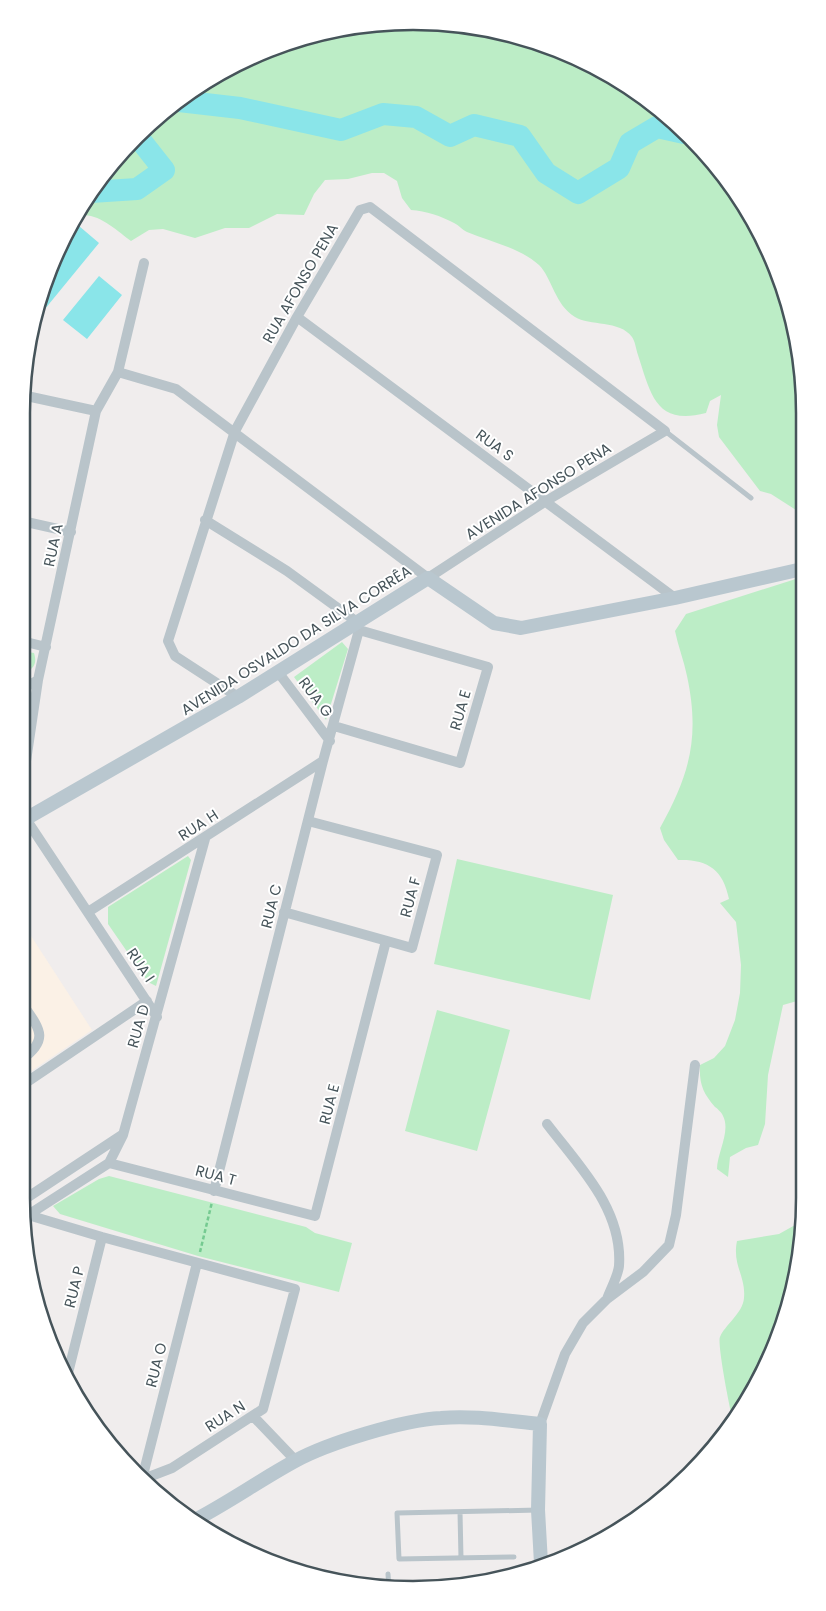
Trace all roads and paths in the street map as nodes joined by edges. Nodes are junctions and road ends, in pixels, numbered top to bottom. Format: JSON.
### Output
{"nodes":[{"id":1,"x":144,"y":263,"type":"dead end"},
{"id":2,"x":297,"y":317,"type":"junction"},
{"id":3,"x":118,"y":372,"type":"junction"},
{"id":4,"x":31,"y":397,"type":"edge"},
{"id":5,"x":96,"y":411,"type":"junction"},
{"id":6,"x":235,"y":431,"type":"junction"},
{"id":7,"x":665,"y":431,"type":"junction"},
{"id":8,"x":751,"y":498,"type":"dead end"},
{"id":9,"x":546,"y":501,"type":"junction"},
{"id":10,"x":205,"y":520,"type":"junction"},
{"id":11,"x":30,"y":523,"type":"edge"},
{"id":12,"x":71,"y":532,"type":"junction"},
{"id":13,"x":796,"y":570,"type":"edge"},
{"id":14,"x":428,"y":578,"type":"junction"},
{"id":15,"x":675,"y":598,"type":"junction"},
{"id":16,"x":358,"y":626,"type":"junction"},
{"id":17,"x":30,"y":643,"type":"edge"},
{"id":18,"x":46,"y":647,"type":"junction"},
{"id":19,"x":278,"y":672,"type":"junction"},
{"id":20,"x":38,"y":680,"type":"junction"},
{"id":21,"x":30,"y":684,"type":"edge"},
{"id":22,"x":238,"y":697,"type":"junction"},
{"id":23,"x":334,"y":726,"type":"junction"},
{"id":24,"x":30,"y":734,"type":"edge"},
{"id":25,"x":330,"y":741,"type":"junction"},
{"id":26,"x":323,"y":761,"type":"junction"},
{"id":27,"x":30,"y":817,"type":"edge"},
{"id":28,"x":308,"y":821,"type":"junction"},
{"id":29,"x":30,"y":829,"type":"edge"},
{"id":30,"x":204,"y":839,"type":"junction"},
{"id":31,"x":88,"y":912,"type":"junction"},
{"id":32,"x":284,"y":912,"type":"junction"},
{"id":33,"x":386,"y":941,"type":"junction"},
{"id":34,"x":147,"y":1000,"type":"junction"},
{"id":35,"x":30,"y":1014,"type":"edge"},
{"id":36,"x":157,"y":1017,"type":"junction"},
{"id":37,"x":30,"y":1054,"type":"edge"},
{"id":38,"x":695,"y":1065,"type":"dead end"},
{"id":39,"x":30,"y":1080,"type":"edge"},
{"id":40,"x":547,"y":1124,"type":"dead end"},
{"id":41,"x":123,"y":1135,"type":"junction"},
{"id":42,"x":109,"y":1163,"type":"junction"},
{"id":43,"x":214,"y":1191,"type":"junction"},
{"id":44,"x":30,"y":1195,"type":"edge"},
{"id":45,"x":31,"y":1213,"type":"edge"},
{"id":46,"x":315,"y":1216,"type":"joint"},
{"id":47,"x":31,"y":1217,"type":"edge"},
{"id":48,"x":102,"y":1237,"type":"junction"},
{"id":49,"x":197,"y":1263,"type":"junction"},
{"id":50,"x":607,"y":1300,"type":"junction"},
{"id":51,"x":69,"y":1368,"type":"edge"},
{"id":52,"x":253,"y":1416,"type":"junction"},
{"id":53,"x":540,"y":1424,"type":"junction"},
{"id":54,"x":296,"y":1461,"type":"junction"},
{"id":55,"x":144,"y":1471,"type":"edge"},
{"id":56,"x":150,"y":1476,"type":"edge"},
{"id":57,"x":538,"y":1510,"type":"junction"},
{"id":58,"x":460,"y":1512,"type":"junction"},
{"id":59,"x":201,"y":1517,"type":"edge"},
{"id":60,"x":514,"y":1557,"type":"dead end"},
{"id":61,"x":462,"y":1558,"type":"junction"},
{"id":62,"x":541,"y":1559,"type":"edge"},
{"id":63,"x":388,"y":1574,"type":"dead end"},
{"id":64,"x":388,"y":1580,"type":"edge"}],
"edges":[{"from":1,"to":3,"type":"street","name":"RUA A"},
{"from":2,"to":6,"type":"street","name":"RUA AFONSO PENA"},
{"from":2,"to":7,"type":"street","name":"RUA AFONSO PENA"},
{"from":2,"to":9,"type":"street","name":"RUA S"},
{"from":3,"to":5,"type":"street","name":"RUA A"},
{"from":3,"to":6,"type":"street"},
{"from":4,"to":5,"type":"street"},
{"from":5,"to":12,"type":"street","name":"RUA A"},
{"from":6,"to":10,"type":"street","name":"RUA AFONSO PENA"},
{"from":6,"to":14,"type":"street"},
{"from":7,"to":8,"type":"lane"},
{"from":7,"to":9,"type":"street","name":"AVENIDA AFONSO PENA"},
{"from":9,"to":14,"type":"street","name":"AVENIDA AFONSO PENA"},
{"from":9,"to":15,"type":"street","name":"RUA S"},
{"from":10,"to":16,"type":"street"},
{"from":10,"to":22,"type":"street","name":"RUA AFONSO PENA"},
{"from":11,"to":12,"type":"street"},
{"from":12,"to":18,"type":"street","name":"RUA A"},
{"from":13,"to":15,"type":"street","name":"AVENIDA OSVALDO DA SILVA CORRÊA"},
{"from":14,"to":15,"type":"street","name":"AVENIDA OSVALDO DA SILVA CORRÊA"},
{"from":14,"to":16,"type":"street","name":"AVENIDA OSVALDO DA SILVA CORRÊA"},
{"from":16,"to":19,"type":"street","name":"AVENIDA OSVALDO DA SILVA CORRÊA"},
{"from":16,"to":23,"type":"street","name":"RUA C"},
{"from":16,"to":23,"type":"street","name":"RUA E"},
{"from":17,"to":18,"type":"street"},
{"from":18,"to":20,"type":"street","name":"RUA A"},
{"from":19,"to":22,"type":"street","name":"AVENIDA OSVALDO DA SILVA CORRÊA"},
{"from":19,"to":25,"type":"street","name":"RUA G"},
{"from":20,"to":21,"type":"street"},
{"from":20,"to":24,"type":"street","name":"RUA A"},
{"from":22,"to":27,"type":"street","name":"AVENIDA OSVALDO DA SILVA CORRÊA"},
{"from":23,"to":25,"type":"street","name":"RUA C"},
{"from":25,"to":26,"type":"street","name":"RUA C"},
{"from":26,"to":28,"type":"street","name":"RUA C"},
{"from":26,"to":30,"type":"street","name":"RUA H"},
{"from":28,"to":32,"type":"street","name":"RUA C"},
{"from":28,"to":33,"type":"street","name":"RUA F"},
{"from":29,"to":31,"type":"street","name":"RUA I"},
{"from":30,"to":31,"type":"street","name":"RUA H"},
{"from":30,"to":36,"type":"street","name":"RUA D"},
{"from":31,"to":34,"type":"street","name":"RUA I"},
{"from":32,"to":33,"type":"street","name":"RUA F"},
{"from":32,"to":43,"type":"street","name":"RUA C"},
{"from":33,"to":46,"type":"street","name":"RUA E"},
{"from":34,"to":36,"type":"street"},
{"from":34,"to":39,"type":"street","name":"RUA I"},
{"from":35,"to":37,"type":"street"},
{"from":36,"to":41,"type":"street","name":"RUA D"},
{"from":38,"to":50,"type":"street"},
{"from":40,"to":50,"type":"street"},
{"from":41,"to":42,"type":"street","name":"RUA D"},
{"from":41,"to":44,"type":"street"},
{"from":42,"to":43,"type":"street","name":"RUA T"},
{"from":42,"to":45,"type":"street"},
{"from":43,"to":46,"type":"street","name":"RUA T"},
{"from":43,"to":49,"type":"path"},
{"from":47,"to":48,"type":"street"},
{"from":48,"to":49,"type":"street"},
{"from":48,"to":51,"type":"street","name":"RUA P"},
{"from":49,"to":52,"type":"street","name":"RUA N"},
{"from":49,"to":55,"type":"street","name":"RUA O"},
{"from":50,"to":53,"type":"street"},
{"from":52,"to":54,"type":"street"},
{"from":52,"to":56,"type":"street","name":"RUA N"},
{"from":53,"to":54,"type":"street"},
{"from":53,"to":57,"type":"street"},
{"from":54,"to":59,"type":"street"},
{"from":57,"to":58,"type":"lane"},
{"from":57,"to":62,"type":"street"},
{"from":58,"to":61,"type":"lane"},
{"from":58,"to":61,"type":"lane"},
{"from":60,"to":61,"type":"lane"},
{"from":63,"to":64,"type":"lane"}]}
